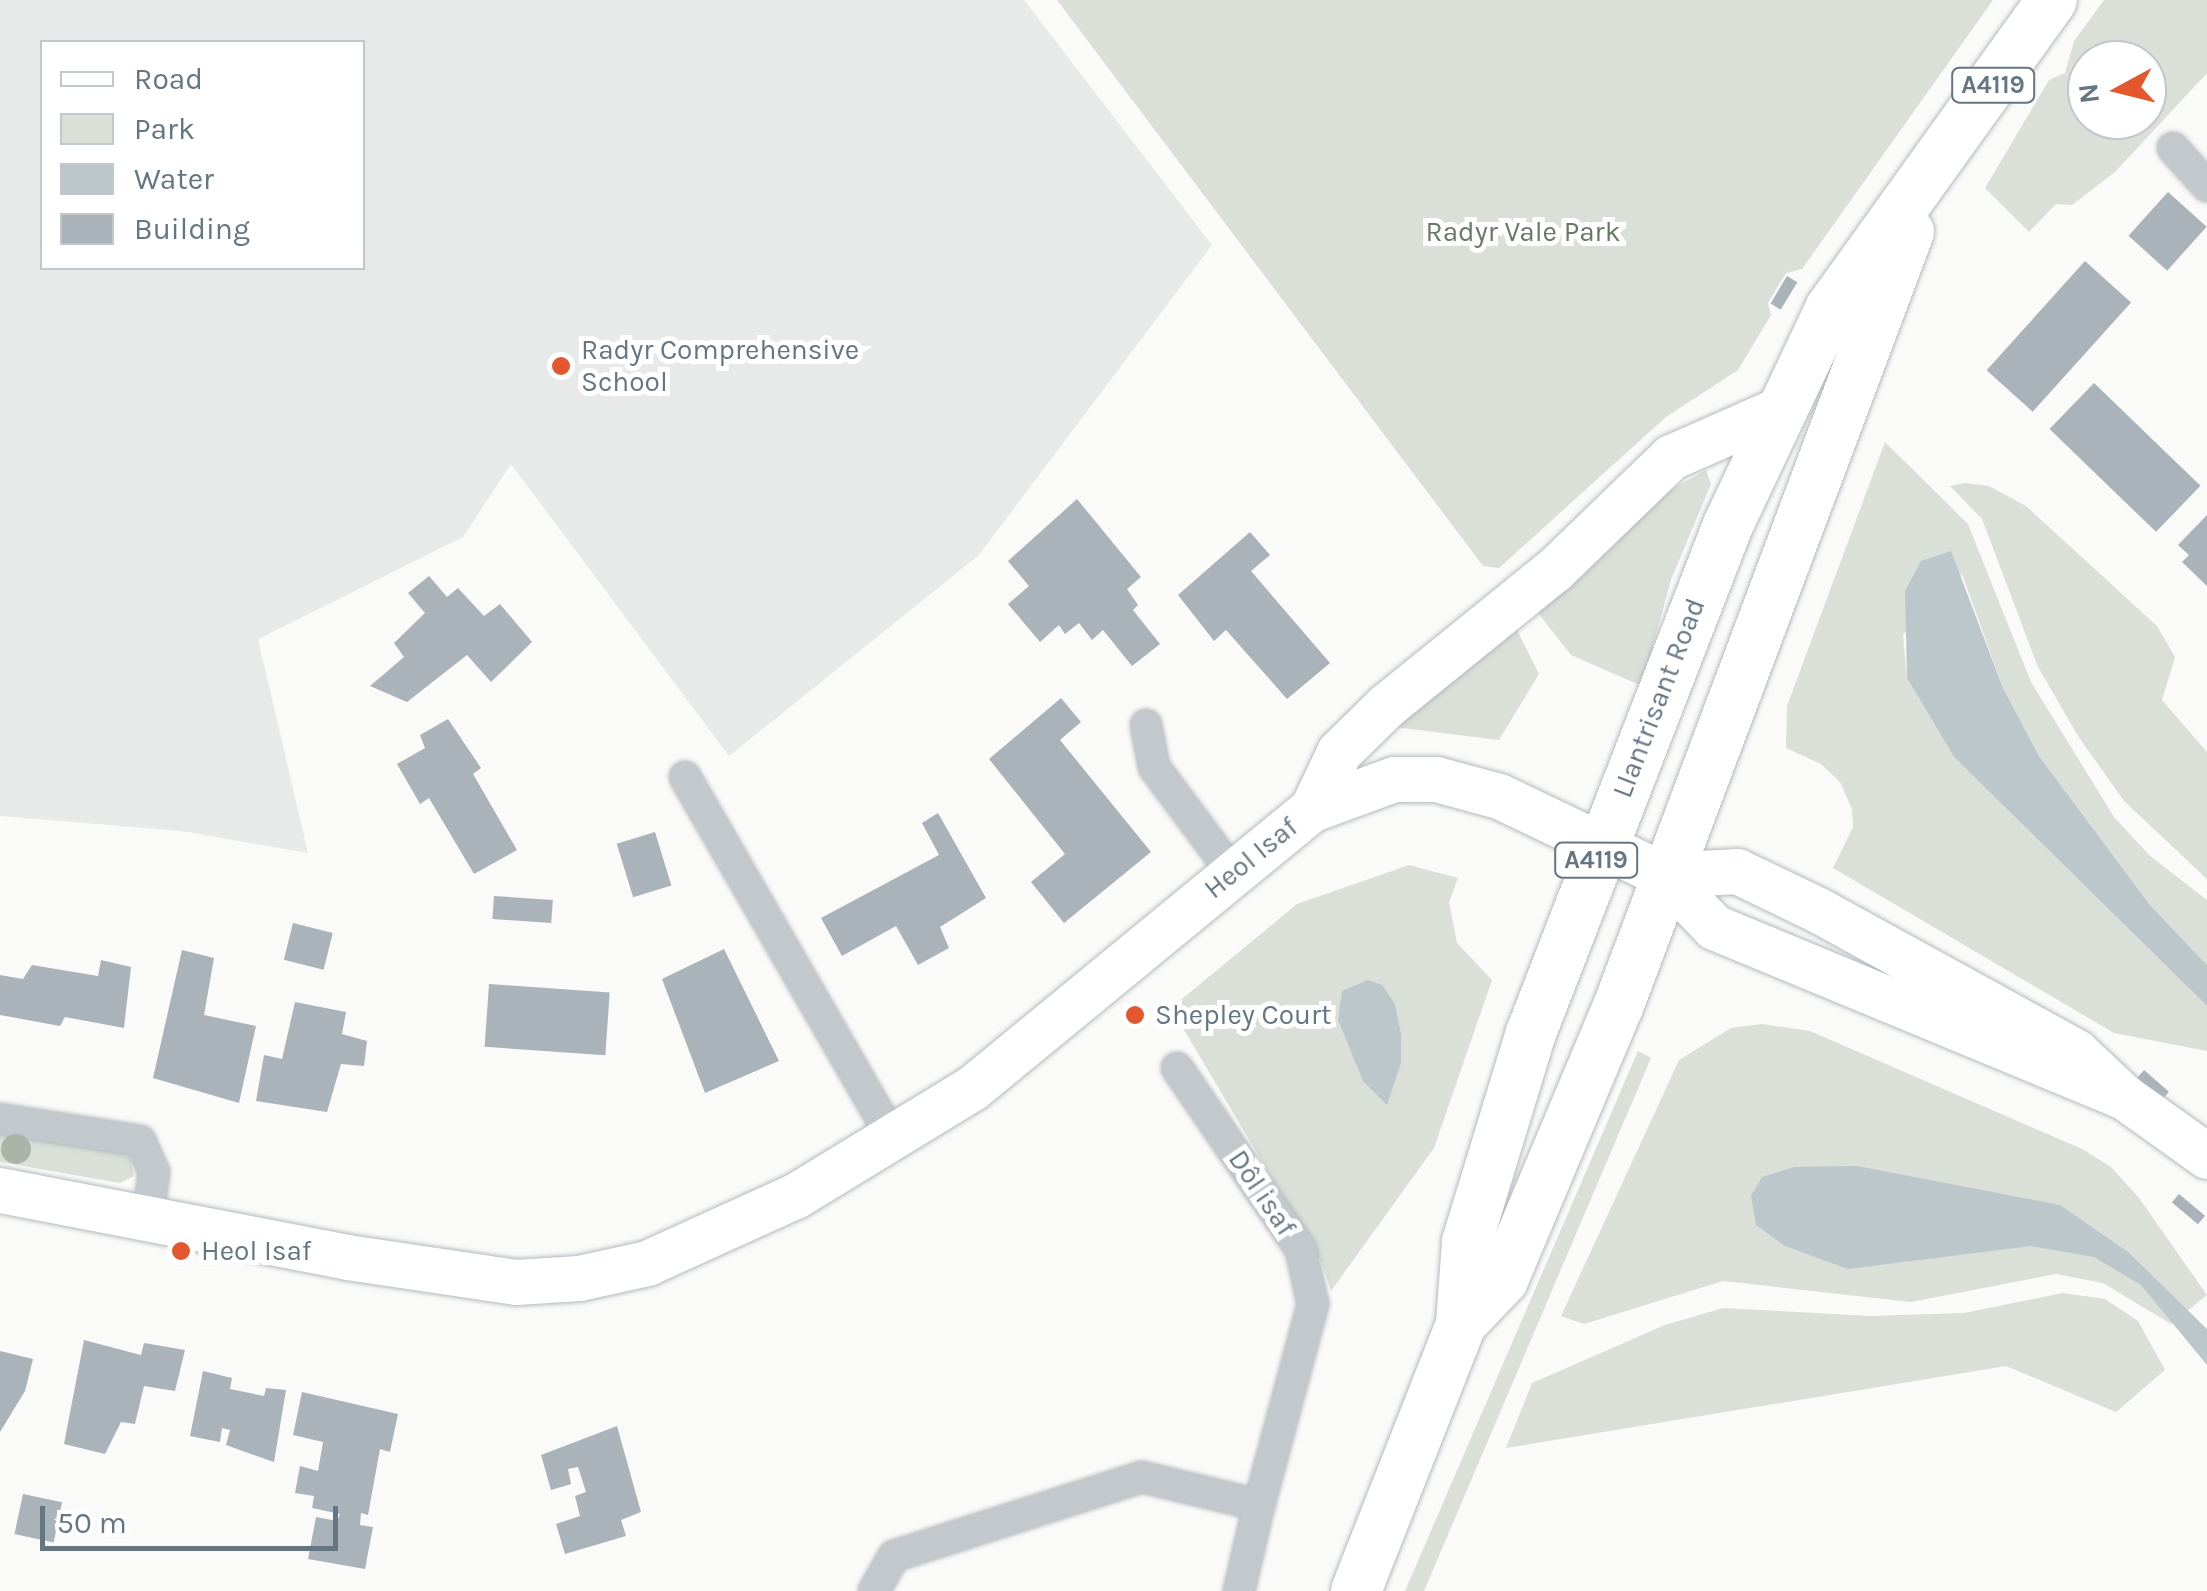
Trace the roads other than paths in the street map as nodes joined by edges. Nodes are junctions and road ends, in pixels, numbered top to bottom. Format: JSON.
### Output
{"nodes":[{"id":1,"x":2052,"y":0,"type":"edge"},
{"id":2,"x":2173,"y":148,"type":"dead end"},
{"id":3,"x":1935,"y":170,"type":"junction"},
{"id":4,"x":2207,"y":186,"type":"edge"},
{"id":5,"x":1778,"y":410,"type":"junction"},
{"id":6,"x":1146,"y":725,"type":"dead end"},
{"id":7,"x":684,"y":776,"type":"dead end"},
{"id":8,"x":1312,"y":809,"type":"junction"},
{"id":9,"x":1602,"y":844,"type":"junction"},
{"id":10,"x":1232,"y":872,"type":"junction"},
{"id":11,"x":1664,"y":875,"type":"junction"},
{"id":12,"x":1177,"y":1068,"type":"dead end"},
{"id":13,"x":0,"y":1118,"type":"edge"},
{"id":14,"x":892,"y":1138,"type":"junction"},
{"id":15,"x":2207,"y":1156,"type":"edge"},
{"id":16,"x":0,"y":1190,"type":"edge"},
{"id":17,"x":148,"y":1217,"type":"junction"},
{"id":18,"x":1461,"y":1324,"type":"junction"},
{"id":19,"x":1260,"y":1505,"type":"junction"},
{"id":20,"x":874,"y":1591,"type":"edge"},
{"id":21,"x":1239,"y":1591,"type":"edge"},
{"id":22,"x":1356,"y":1591,"type":"edge"}],
"edges":[{"from":1,"to":3,"type":"main road","name":"Llantrisant Road","number":"A4119"},
{"from":2,"to":4,"type":"street"},
{"from":3,"to":5,"type":"main road","name":"Llantrisant Road","number":"A4119"},
{"from":3,"to":11,"type":"main road","name":"Llantrisant Road","number":"A4119"},
{"from":5,"to":8,"type":"main road"},
{"from":5,"to":9,"type":"main road","name":"Llantrisant Road","number":"A4119"},
{"from":6,"to":10,"type":"street"},
{"from":7,"to":14,"type":"street"},
{"from":8,"to":9,"type":"main road","name":"Heol Isaf"},
{"from":8,"to":10,"type":"main road","name":"Heol Isaf"},
{"from":9,"to":11,"type":"main road","name":"Heol Isaf"},
{"from":9,"to":18,"type":"main road","name":"Llantrisant Road","number":"A4119"},
{"from":10,"to":14,"type":"main road","name":"Heol Isaf"},
{"from":11,"to":15,"type":"main road","name":"Heol Isaf"},
{"from":11,"to":18,"type":"main road","name":"Llantrisant Road","number":"A4119"},
{"from":12,"to":19,"type":"street","name":"Dôl isaf"},
{"from":13,"to":17,"type":"street"},
{"from":14,"to":17,"type":"main road","name":"Heol Isaf"},
{"from":16,"to":17,"type":"main road","name":"Heol Isaf"},
{"from":18,"to":22,"type":"main road","name":"Llantrisant Road","number":"A4119"},
{"from":19,"to":20,"type":"street"},
{"from":19,"to":21,"type":"street","name":"Dôl isaf"}]}
